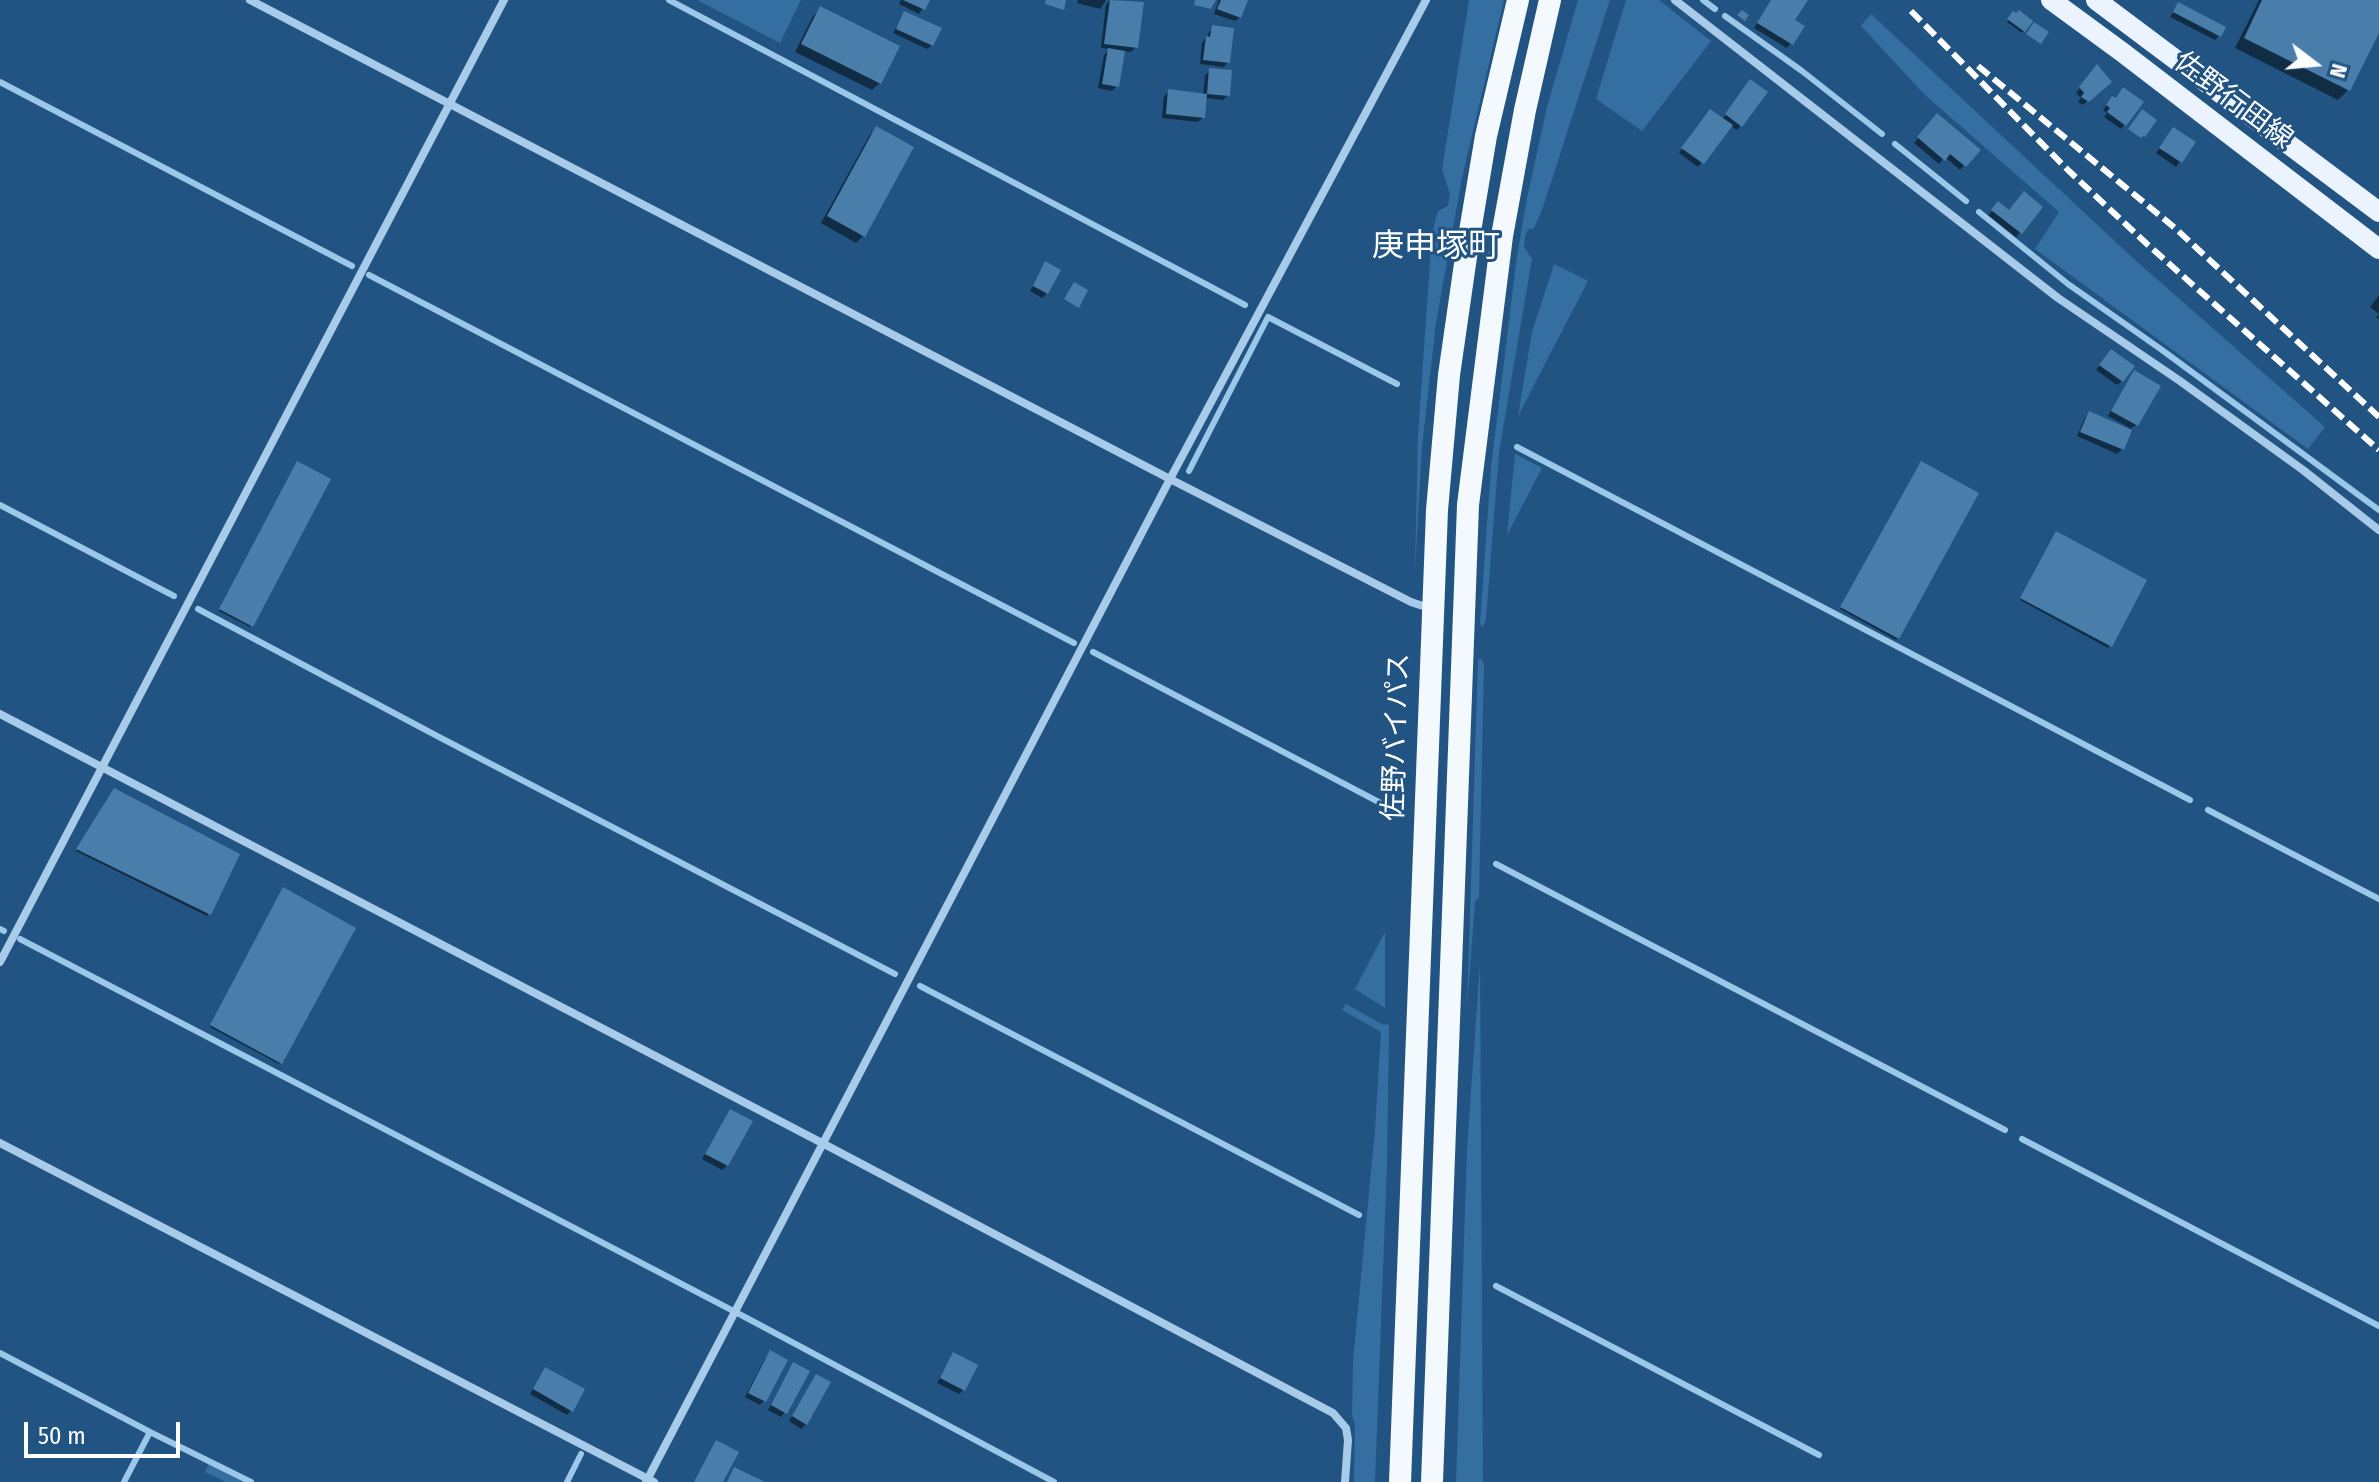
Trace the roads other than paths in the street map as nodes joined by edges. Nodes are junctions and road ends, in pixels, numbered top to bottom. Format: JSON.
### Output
{"nodes":[{"id":1,"x":250,"y":0,"type":"edge"},
{"id":2,"x":504,"y":0,"type":"edge"},
{"id":3,"x":1426,"y":0,"type":"edge"},
{"id":4,"x":1518,"y":0,"type":"edge"},
{"id":5,"x":1550,"y":0,"type":"edge"},
{"id":6,"x":1558,"y":0,"type":"edge"},
{"id":7,"x":1675,"y":0,"type":"edge"},
{"id":8,"x":2051,"y":0,"type":"edge"},
{"id":9,"x":2096,"y":0,"type":"edge"},
{"id":10,"x":1538,"y":50,"type":"junction"},
{"id":11,"x":449,"y":104,"type":"junction"},
{"id":12,"x":2379,"y":212,"type":"edge"},
{"id":13,"x":2379,"y":249,"type":"edge"},
{"id":14,"x":1170,"y":479,"type":"junction"},
{"id":15,"x":2379,"y":530,"type":"edge"},
{"id":16,"x":1432,"y":609,"type":"junction"},
{"id":17,"x":0,"y":714,"type":"edge"},
{"id":18,"x":103,"y":768,"type":"junction"},
{"id":19,"x":0,"y":962,"type":"edge"},
{"id":20,"x":0,"y":1143,"type":"edge"},
{"id":21,"x":824,"y":1144,"type":"junction"},
{"id":22,"x":649,"y":1481,"type":"edge"},
{"id":23,"x":1345,"y":1482,"type":"edge"},
{"id":24,"x":1400,"y":1482,"type":"edge"},
{"id":25,"x":1432,"y":1482,"type":"edge"}],
"edges":[{"from":1,"to":11,"type":"street"},
{"from":2,"to":11,"type":"street"},
{"from":3,"to":14,"type":"street"},
{"from":4,"to":16,"type":"highway","name":"佐野バイパス"},
{"from":5,"to":10,"type":"highway"},
{"from":6,"to":10,"type":"highway"},
{"from":7,"to":15,"type":"street"},
{"from":8,"to":13,"type":"main road","name":"佐野行田線"},
{"from":9,"to":12,"type":"main road","name":"佐野行田線"},
{"from":10,"to":25,"type":"highway"},
{"from":11,"to":14,"type":"street"},
{"from":11,"to":18,"type":"street"},
{"from":14,"to":16,"type":"street"},
{"from":14,"to":21,"type":"street"},
{"from":16,"to":24,"type":"highway","name":"佐野バイパス"},
{"from":17,"to":18,"type":"street"},
{"from":18,"to":19,"type":"street"},
{"from":18,"to":21,"type":"street"},
{"from":20,"to":22,"type":"street"},
{"from":21,"to":22,"type":"street"},
{"from":21,"to":23,"type":"street"}]}
